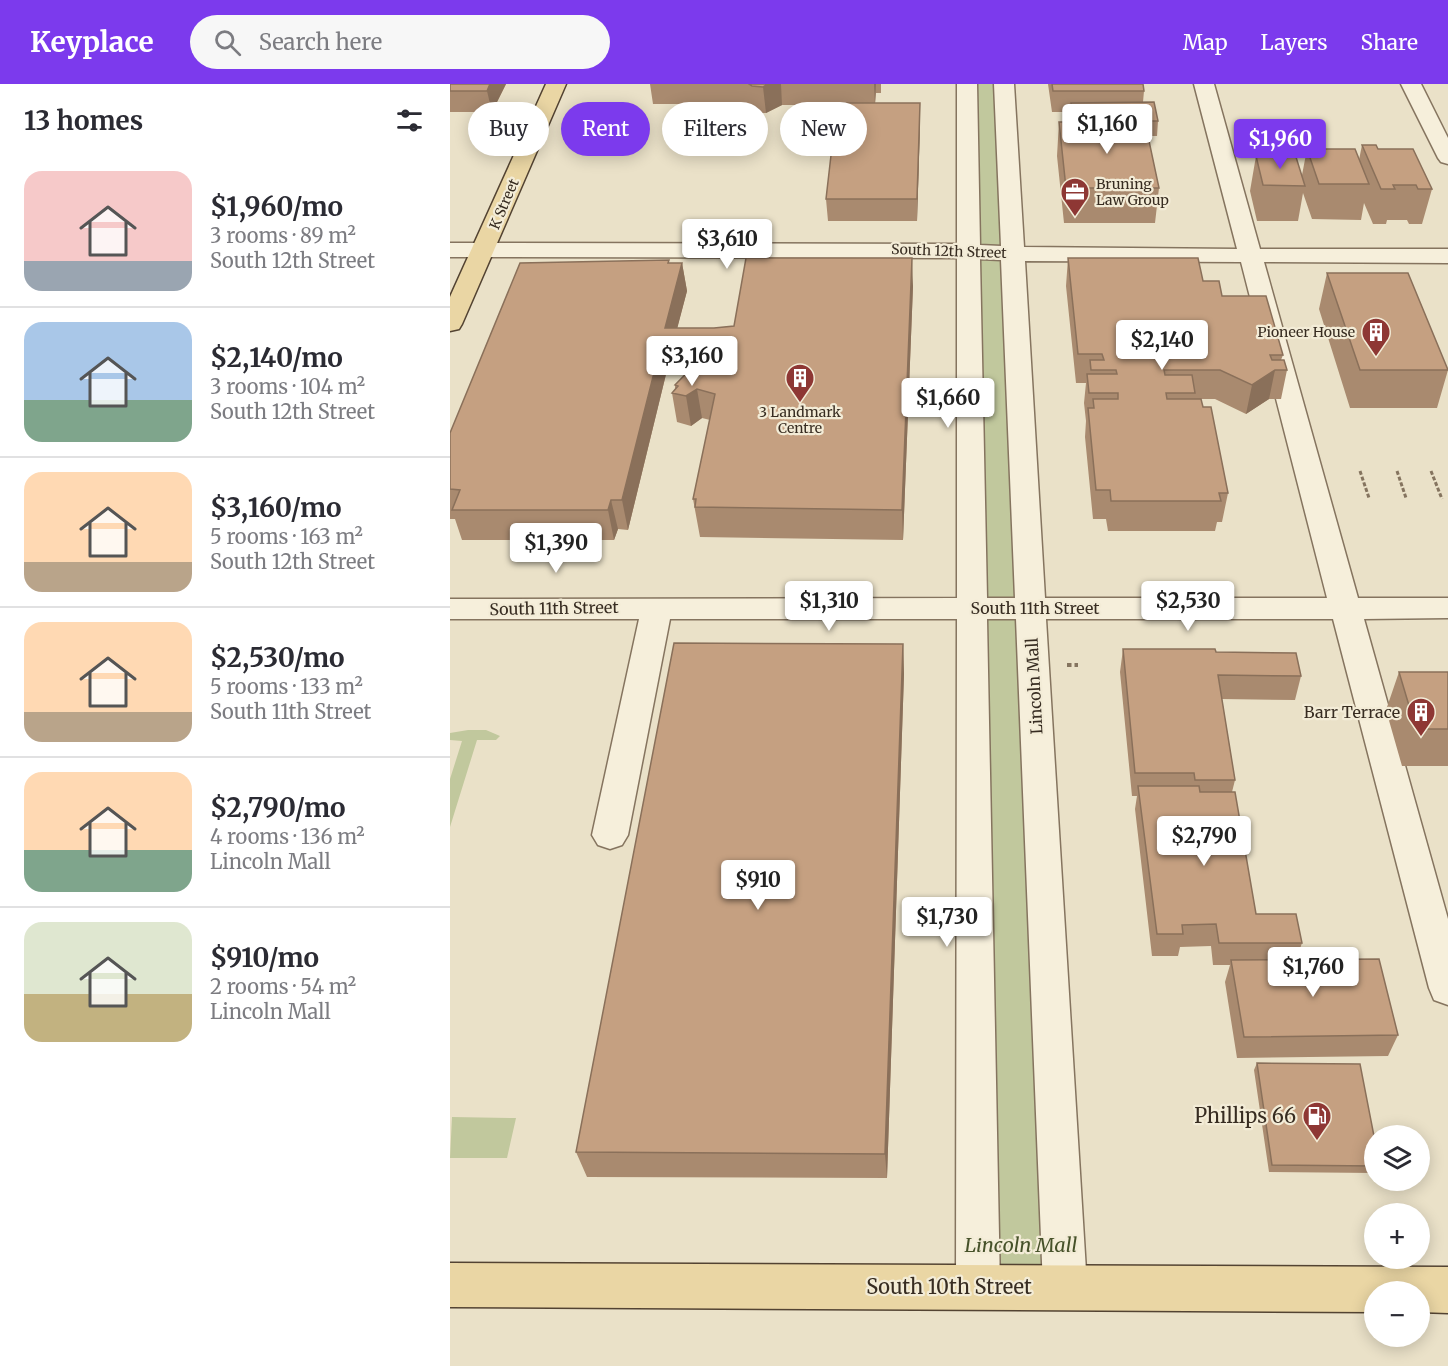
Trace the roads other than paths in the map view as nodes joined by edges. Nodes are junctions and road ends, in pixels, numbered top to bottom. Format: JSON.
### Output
{"nodes":[{"id":1,"x":556,"y":84,"type":"edge"},
{"id":2,"x":967,"y":84,"type":"edge"},
{"id":3,"x":1004,"y":84,"type":"edge"},
{"id":4,"x":1204,"y":84,"type":"edge"},
{"id":5,"x":1412,"y":84,"type":"edge"},
{"id":6,"x":1448,"y":158,"type":"edge"},
{"id":7,"x":485,"y":249,"type":"junction"},
{"id":8,"x":969,"y":249,"type":"junction"},
{"id":9,"x":450,"y":250,"type":"edge"},
{"id":10,"x":1012,"y":254,"type":"junction"},
{"id":11,"x":1250,"y":255,"type":"junction"},
{"id":12,"x":1448,"y":256,"type":"edge"},
{"id":13,"x":450,"y":324,"type":"edge"},
{"id":14,"x":450,"y":589,"type":"edge"},
{"id":15,"x":1031,"y":606,"type":"junction"},
{"id":16,"x":657,"y":607,"type":"junction"},
{"id":17,"x":972,"y":608,"type":"junction"},
{"id":18,"x":1345,"y":608,"type":"junction"},
{"id":19,"x":1448,"y":608,"type":"edge"},
{"id":20,"x":450,"y":609,"type":"edge"},
{"id":21,"x":610,"y":836,"type":"dead end"},
{"id":22,"x":1448,"y":988,"type":"edge"},
{"id":23,"x":450,"y":1285,"type":"edge"},
{"id":24,"x":978,"y":1287,"type":"junction"},
{"id":25,"x":1065,"y":1287,"type":"junction"},
{"id":26,"x":1448,"y":1290,"type":"edge"}],
"edges":[{"from":1,"to":7,"type":"main road","name":"K Street"},
{"from":2,"to":8,"type":"street"},
{"from":3,"to":10,"type":"street","name":"Lincoln Mall"},
{"from":4,"to":11,"type":"street"},
{"from":5,"to":6,"type":"street"},
{"from":7,"to":8,"type":"street","name":"South 12th Street"},
{"from":7,"to":9,"type":"street","name":"South 12th Street"},
{"from":7,"to":13,"type":"main road","name":"K Street"},
{"from":8,"to":10,"type":"street","name":"South 12th Street"},
{"from":8,"to":17,"type":"street"},
{"from":10,"to":11,"type":"street","name":"South 12th Street"},
{"from":10,"to":15,"type":"street","name":"Lincoln Mall"},
{"from":11,"to":12,"type":"street","name":"South 12th Street"},
{"from":11,"to":18,"type":"street"},
{"from":14,"to":16,"type":"street","name":"South 11th Street"},
{"from":15,"to":17,"type":"street","name":"South 11th Street"},
{"from":15,"to":18,"type":"street","name":"South 11th Street"},
{"from":15,"to":25,"type":"street","name":"Lincoln Mall"},
{"from":16,"to":17,"type":"street","name":"South 11th Street"},
{"from":16,"to":20,"type":"street","name":"South 11th Street"},
{"from":16,"to":21,"type":"street"},
{"from":17,"to":24,"type":"street"},
{"from":18,"to":19,"type":"street","name":"South 11th Street"},
{"from":18,"to":22,"type":"street"},
{"from":23,"to":24,"type":"main road","name":"South 10th Street"},
{"from":24,"to":25,"type":"main road","name":"South 10th Street"},
{"from":25,"to":26,"type":"main road","name":"South 10th Street"}]}
